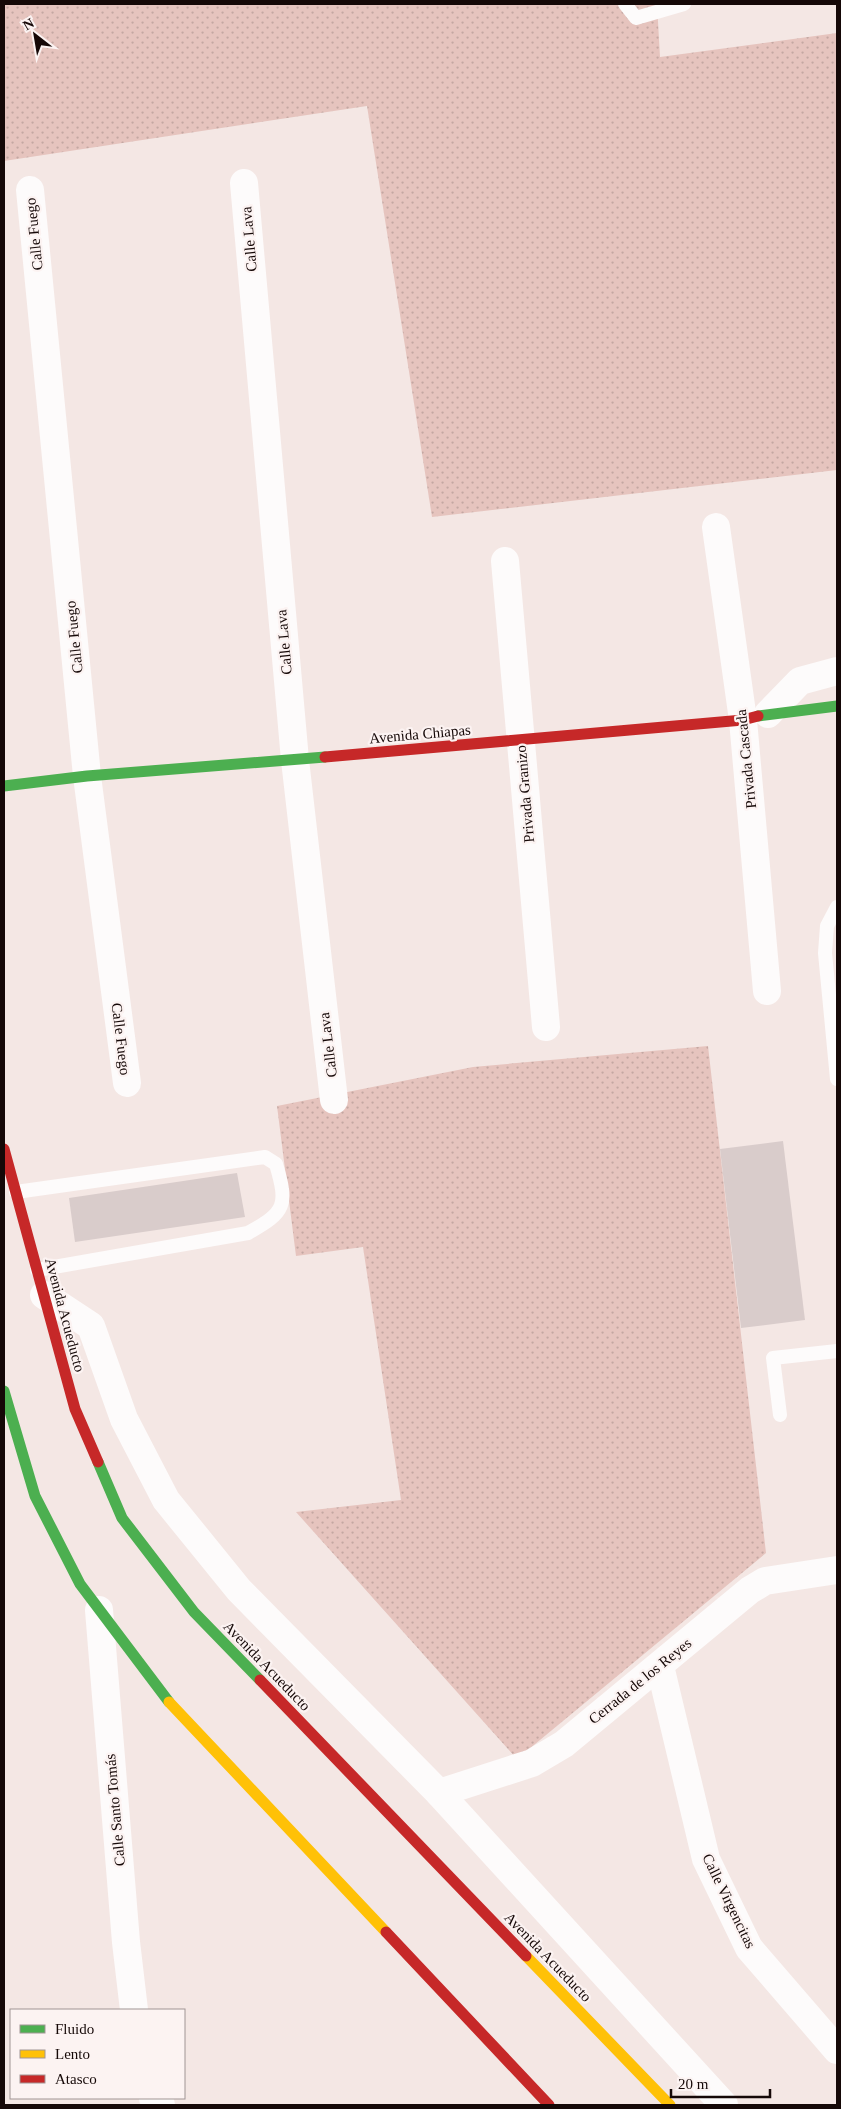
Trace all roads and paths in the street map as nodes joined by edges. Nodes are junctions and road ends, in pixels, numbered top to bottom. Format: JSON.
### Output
{"nodes":[{"id":1,"x":625,"y":4,"type":"edge"},
{"id":2,"x":684,"y":4,"type":"edge"},
{"id":3,"x":244,"y":183,"type":"dead end"},
{"id":4,"x":30,"y":190,"type":"dead end"},
{"id":5,"x":716,"y":527,"type":"dead end"},
{"id":6,"x":505,"y":561,"type":"dead end"},
{"id":7,"x":837,"y":671,"type":"edge"},
{"id":8,"x":837,"y":706,"type":"edge"},
{"id":9,"x":755,"y":717,"type":"junction"},
{"id":10,"x":520,"y":740,"type":"junction"},
{"id":11,"x":294,"y":760,"type":"junction"},
{"id":12,"x":88,"y":776,"type":"junction"},
{"id":13,"x":4,"y":786,"type":"edge"},
{"id":14,"x":837,"y":907,"type":"edge"},
{"id":15,"x":767,"y":991,"type":"dead end"},
{"id":16,"x":546,"y":1027,"type":"dead end"},
{"id":17,"x":835,"y":1033,"type":"edge"},
{"id":18,"x":837,"y":1079,"type":"edge"},
{"id":19,"x":127,"y":1083,"type":"dead end"},
{"id":20,"x":334,"y":1100,"type":"dead end"},
{"id":21,"x":4,"y":1149,"type":"edge"},
{"id":22,"x":16,"y":1192,"type":"junction"},
{"id":23,"x":40,"y":1282,"type":"junction"},
{"id":24,"x":837,"y":1350,"type":"edge"},
{"id":25,"x":4,"y":1391,"type":"edge"},
{"id":26,"x":780,"y":1414,"type":"dead end"},
{"id":27,"x":837,"y":1570,"type":"edge"},
{"id":28,"x":99,"y":1610,"type":"junction"},
{"id":29,"x":660,"y":1666,"type":"junction"},
{"id":30,"x":438,"y":1793,"type":"junction"},
{"id":31,"x":134,"y":2009,"type":"edge"},
{"id":32,"x":837,"y":2050,"type":"edge"},
{"id":33,"x":538,"y":2102,"type":"edge"},
{"id":34,"x":670,"y":2105,"type":"edge"},
{"id":35,"x":724,"y":2105,"type":"edge"}],
"edges":[{"from":1,"to":2,"type":"lane"},
{"from":3,"to":11,"type":"street","name":"Calle Lava"},
{"from":4,"to":12,"type":"street","name":"Calle Fuego"},
{"from":5,"to":9,"type":"street","name":"Privada Cascada"},
{"from":6,"to":10,"type":"street","name":"Privada Granizo"},
{"from":7,"to":9,"type":"street"},
{"from":8,"to":9,"type":"street","name":"Avenida Chiapas"},
{"from":9,"to":10,"type":"street","name":"Avenida Chiapas"},
{"from":9,"to":15,"type":"street","name":"Privada Cascada"},
{"from":10,"to":11,"type":"street","name":"Avenida Chiapas"},
{"from":10,"to":16,"type":"street","name":"Privada Granizo"},
{"from":11,"to":12,"type":"street","name":"Avenida Chiapas"},
{"from":11,"to":20,"type":"street","name":"Calle Lava"},
{"from":12,"to":13,"type":"street","name":"Avenida Chiapas"},
{"from":12,"to":19,"type":"street","name":"Calle Fuego"},
{"from":14,"to":17,"type":"lane"},
{"from":17,"to":18,"type":"lane"},
{"from":21,"to":22,"type":"street","name":"Avenida Acueducto"},
{"from":22,"to":23,"type":"street","name":"Avenida Acueducto"},
{"from":22,"to":23,"type":"lane"},
{"from":23,"to":30,"type":"street"},
{"from":23,"to":34,"type":"street","name":"Avenida Acueducto"},
{"from":24,"to":26,"type":"lane"},
{"from":25,"to":28,"type":"street"},
{"from":27,"to":29,"type":"street","name":"Cerrada de los Reyes"},
{"from":28,"to":31,"type":"street","name":"Calle Santo Tomás"},
{"from":28,"to":33,"type":"street"},
{"from":29,"to":30,"type":"street","name":"Cerrada de los Reyes"},
{"from":29,"to":32,"type":"street","name":"Calle Virgencitas"},
{"from":30,"to":35,"type":"street"}]}
